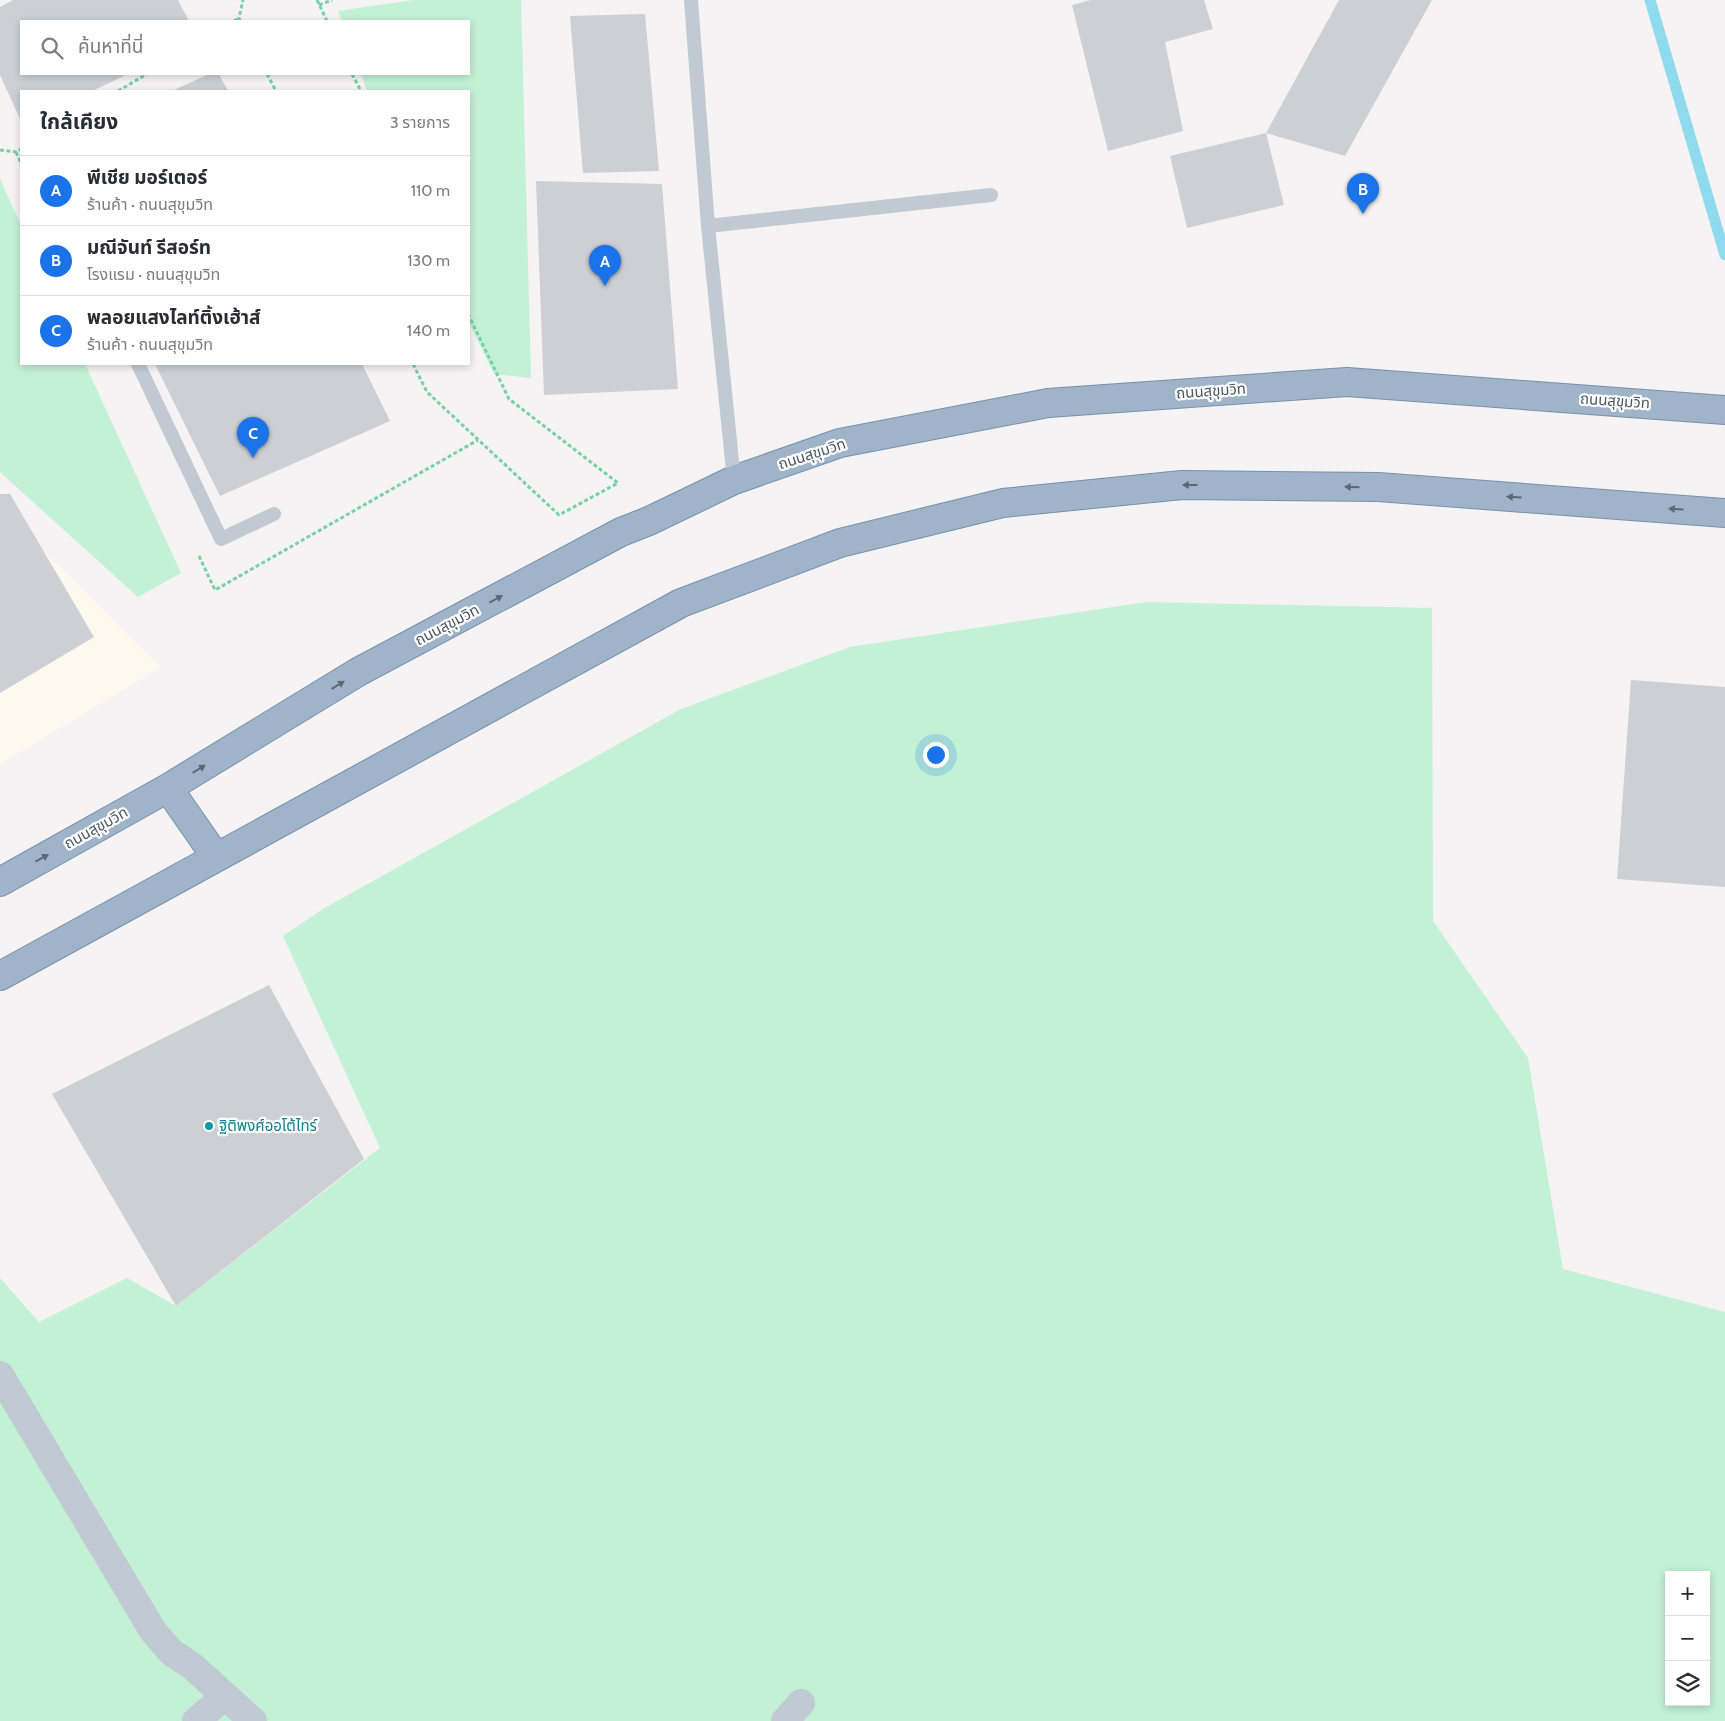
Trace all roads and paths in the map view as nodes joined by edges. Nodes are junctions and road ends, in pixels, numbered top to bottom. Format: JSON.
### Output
{"nodes":[{"id":1,"x":244,"y":0,"type":"edge"},
{"id":2,"x":317,"y":0,"type":"edge"},
{"id":3,"x":332,"y":0,"type":"edge"},
{"id":4,"x":691,"y":0,"type":"edge"},
{"id":5,"x":319,"y":5,"type":"junction"},
{"id":6,"x":240,"y":20,"type":"edge"},
{"id":7,"x":326,"y":20,"type":"edge"},
{"id":8,"x":145,"y":75,"type":"edge"},
{"id":9,"x":268,"y":75,"type":"edge"},
{"id":10,"x":353,"y":75,"type":"edge"},
{"id":11,"x":120,"y":90,"type":"edge"},
{"id":12,"x":275,"y":90,"type":"edge"},
{"id":13,"x":360,"y":90,"type":"edge"},
{"id":14,"x":0,"y":150,"type":"edge"},
{"id":15,"x":20,"y":150,"type":"edge"},
{"id":16,"x":16,"y":152,"type":"junction"},
{"id":17,"x":20,"y":161,"type":"edge"},
{"id":18,"x":990,"y":195,"type":"dead end"},
{"id":19,"x":708,"y":226,"type":"junction"},
{"id":20,"x":470,"y":318,"type":"edge"},
{"id":21,"x":138,"y":365,"type":"edge"},
{"id":22,"x":414,"y":365,"type":"edge"},
{"id":23,"x":1725,"y":410,"type":"edge"},
{"id":24,"x":734,"y":480,"type":"junction"},
{"id":25,"x":1725,"y":513,"type":"edge"},
{"id":26,"x":274,"y":514,"type":"dead end"},
{"id":27,"x":168,"y":788,"type":"junction"},
{"id":28,"x":216,"y":857,"type":"junction"},
{"id":29,"x":0,"y":882,"type":"edge"},
{"id":30,"x":0,"y":976,"type":"edge"},
{"id":31,"x":0,"y":1375,"type":"edge"},
{"id":32,"x":225,"y":1696,"type":"junction"},
{"id":33,"x":196,"y":1721,"type":"edge"},
{"id":34,"x":253,"y":1721,"type":"edge"}],
"edges":[{"from":1,"to":6,"type":"path"},
{"from":2,"to":5,"type":"path"},
{"from":3,"to":5,"type":"path"},
{"from":4,"to":19,"type":"lane"},
{"from":5,"to":7,"type":"path"},
{"from":8,"to":11,"type":"path"},
{"from":9,"to":12,"type":"path"},
{"from":10,"to":13,"type":"path"},
{"from":14,"to":16,"type":"path"},
{"from":15,"to":16,"type":"path"},
{"from":16,"to":17,"type":"path"},
{"from":18,"to":19,"type":"lane"},
{"from":19,"to":24,"type":"lane"},
{"from":20,"to":22,"type":"path"},
{"from":21,"to":26,"type":"lane"},
{"from":23,"to":24,"type":"highway","name":"ถนนสุขุมวิท"},
{"from":27,"to":24,"type":"highway","name":"ถนนสุขุมวิท","one_way":true},
{"from":25,"to":28,"type":"highway","one_way":true},
{"from":27,"to":28,"type":"highway"},
{"from":29,"to":27,"type":"highway","name":"ถนนสุขุมวิท","one_way":true},
{"from":28,"to":30,"type":"highway"},
{"from":31,"to":32,"type":"street"},
{"from":32,"to":33,"type":"street"},
{"from":32,"to":34,"type":"street"}]}
